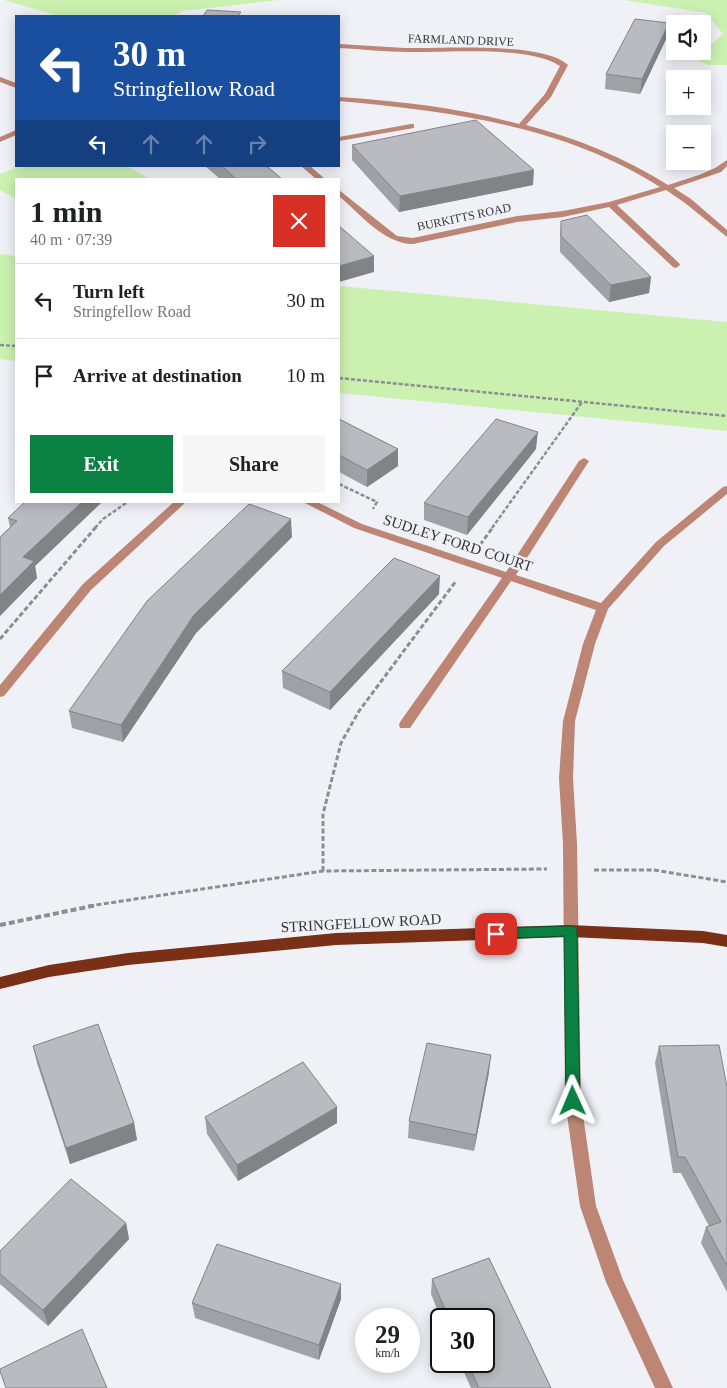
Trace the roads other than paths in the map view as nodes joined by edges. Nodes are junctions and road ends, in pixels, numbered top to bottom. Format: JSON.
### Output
{"nodes":[{"id":1,"x":340,"y":46,"type":"edge"},
{"id":2,"x":0,"y":79,"type":"edge"},
{"id":3,"x":15,"y":86,"type":"edge"},
{"id":4,"x":340,"y":98,"type":"edge"},
{"id":5,"x":411,"y":126,"type":"dead end"},
{"id":6,"x":521,"y":126,"type":"junction"},
{"id":7,"x":15,"y":132,"type":"edge"},
{"id":8,"x":340,"y":139,"type":"edge"},
{"id":9,"x":0,"y":140,"type":"edge"},
{"id":10,"x":727,"y":162,"type":"edge"},
{"id":11,"x":306,"y":167,"type":"edge"},
{"id":12,"x":320,"y":178,"type":"edge"},
{"id":13,"x":667,"y":187,"type":"junction"},
{"id":14,"x":340,"y":193,"type":"edge"},
{"id":15,"x":611,"y":204,"type":"junction"},
{"id":16,"x":727,"y":234,"type":"edge"},
{"id":17,"x":676,"y":265,"type":"dead end"},
{"id":18,"x":584,"y":461,"type":"dead end"},
{"id":19,"x":727,"y":489,"type":"edge"},
{"id":20,"x":180,"y":503,"type":"edge"},
{"id":21,"x":310,"y":503,"type":"edge"},
{"id":22,"x":509,"y":576,"type":"junction"},
{"id":23,"x":603,"y":608,"type":"junction"},
{"id":24,"x":0,"y":693,"type":"edge"},
{"id":25,"x":405,"y":725,"type":"dead end"},
{"id":26,"x":570,"y":931,"type":"junction"},
{"id":27,"x":727,"y":942,"type":"edge"},
{"id":28,"x":0,"y":983,"type":"edge"},
{"id":29,"x":664,"y":1388,"type":"edge"}],
"edges":[{"from":1,"to":6,"type":"street","name":"FARMLAND DRIVE"},
{"from":2,"to":3,"type":"street"},
{"from":4,"to":6,"type":"street"},
{"from":5,"to":8,"type":"street"},
{"from":6,"to":13,"type":"street"},
{"from":7,"to":9,"type":"street"},
{"from":10,"to":13,"type":"street","name":"BURKITTS ROAD"},
{"from":11,"to":12,"type":"street"},
{"from":13,"to":15,"type":"street","name":"BURKITTS ROAD"},
{"from":13,"to":16,"type":"street"},
{"from":14,"to":15,"type":"street","name":"BURKITTS ROAD"},
{"from":15,"to":17,"type":"street"},
{"from":18,"to":22,"type":"street"},
{"from":19,"to":23,"type":"street"},
{"from":20,"to":24,"type":"street"},
{"from":21,"to":22,"type":"street","name":"SUDLEY FORD COURT"},
{"from":22,"to":23,"type":"street","name":"SUDLEY FORD COURT"},
{"from":22,"to":25,"type":"street"},
{"from":23,"to":26,"type":"street"},
{"from":26,"to":27,"type":"main road","name":"STRINGFELLOW ROAD"},
{"from":26,"to":28,"type":"main road","name":"STRINGFELLOW ROAD"},
{"from":26,"to":29,"type":"street"}]}
